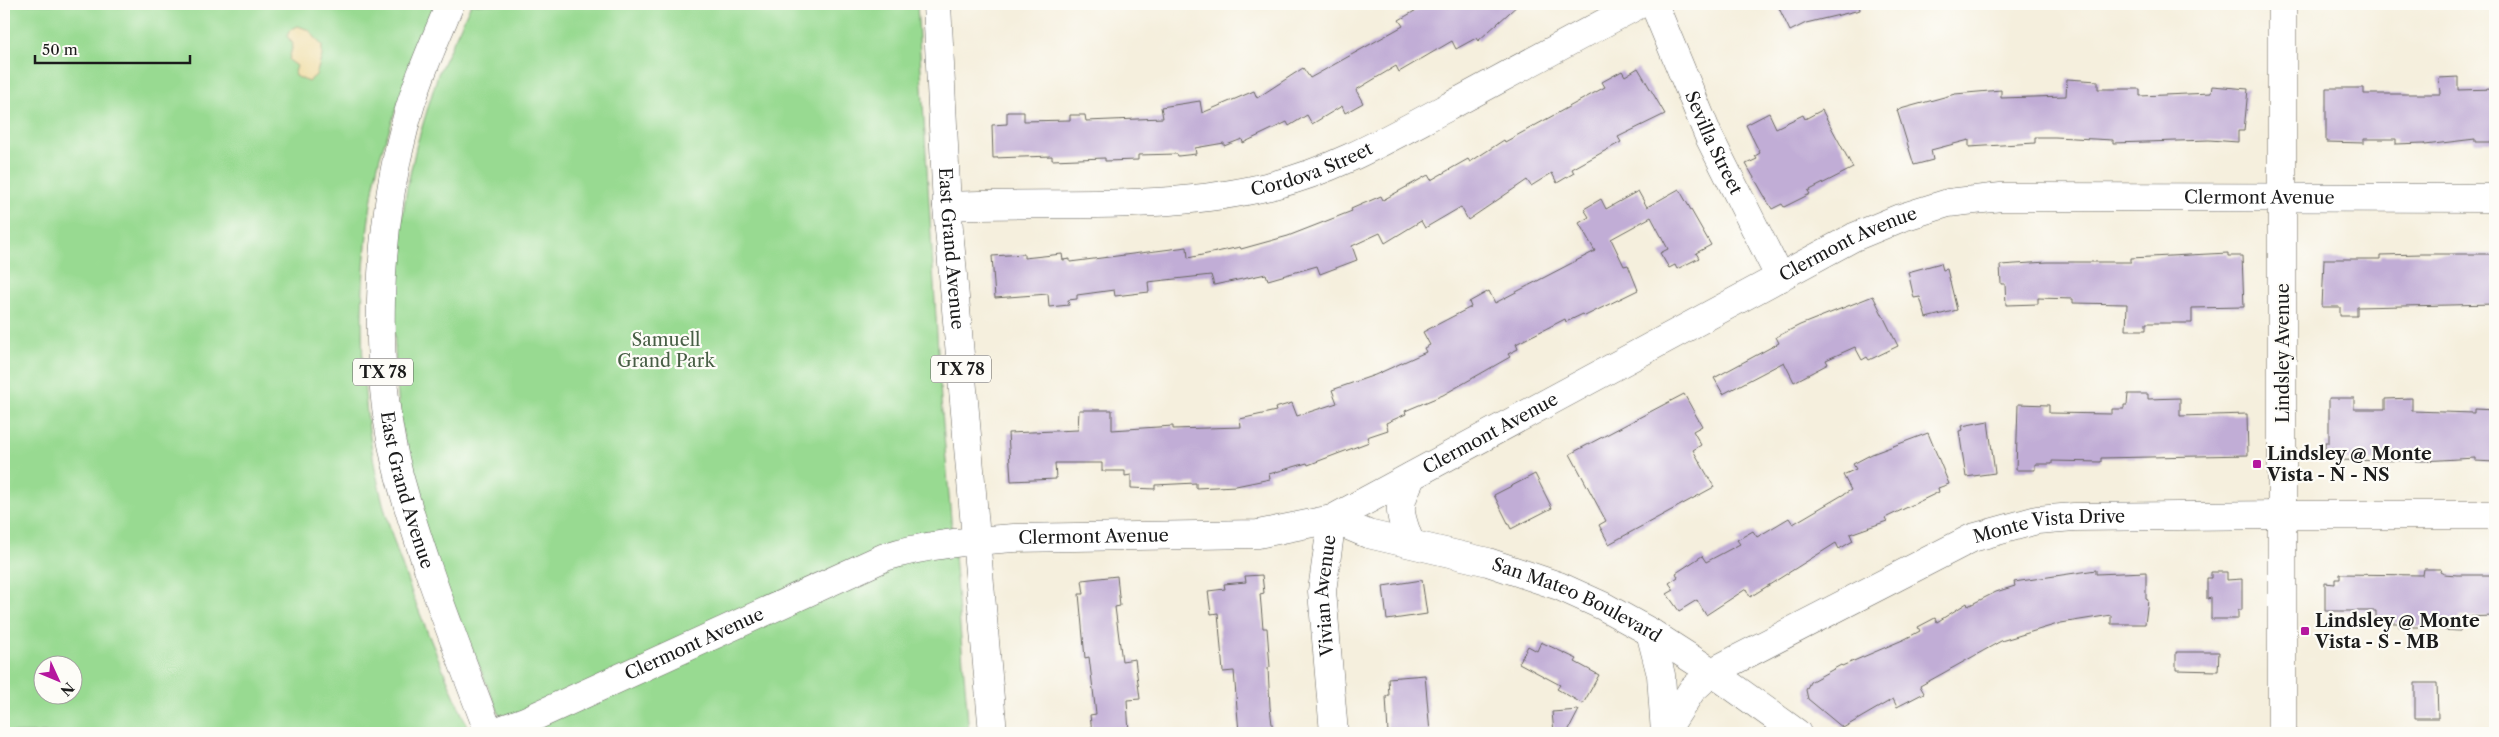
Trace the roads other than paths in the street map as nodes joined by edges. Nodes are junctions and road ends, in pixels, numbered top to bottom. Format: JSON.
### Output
{"nodes":[{"id":1,"x":450,"y":4,"type":"edge"},
{"id":2,"x":937,"y":4,"type":"edge"},
{"id":3,"x":1640,"y":4,"type":"edge"},
{"id":4,"x":1654,"y":4,"type":"edge"},
{"id":5,"x":2282,"y":4,"type":"edge"},
{"id":6,"x":2284,"y":198,"type":"junction"},
{"id":7,"x":2495,"y":198,"type":"edge"},
{"id":8,"x":946,"y":206,"type":"junction"},
{"id":9,"x":1780,"y":278,"type":"junction"},
{"id":10,"x":1412,"y":476,"type":"junction"},
{"id":11,"x":2282,"y":515,"type":"junction"},
{"id":12,"x":2495,"y":515,"type":"edge"},
{"id":13,"x":1332,"y":519,"type":"junction"},
{"id":14,"x":977,"y":540,"type":"junction"},
{"id":15,"x":1410,"y":542,"type":"junction"},
{"id":16,"x":1650,"y":632,"type":"junction"},
{"id":17,"x":1712,"y":672,"type":"junction"},
{"id":18,"x":491,"y":733,"type":"edge"},
{"id":19,"x":993,"y":733,"type":"edge"},
{"id":20,"x":1334,"y":733,"type":"edge"},
{"id":21,"x":1665,"y":733,"type":"edge"},
{"id":22,"x":1797,"y":733,"type":"edge"},
{"id":23,"x":2282,"y":733,"type":"edge"}],
"edges":[{"from":1,"to":18,"type":"street","name":"East Grand Avenue","number":"TX 78"},
{"from":2,"to":8,"type":"street","name":"East Grand Avenue","number":"TX 78"},
{"from":3,"to":8,"type":"street","name":"Cordova Street"},
{"from":4,"to":9,"type":"street","name":"Sevilla Street"},
{"from":5,"to":6,"type":"street","name":"Lindsley Avenue"},
{"from":6,"to":7,"type":"street","name":"Clermont Avenue"},
{"from":6,"to":9,"type":"street","name":"Clermont Avenue"},
{"from":6,"to":11,"type":"street","name":"Lindsley Avenue"},
{"from":8,"to":14,"type":"street","name":"East Grand Avenue","number":"TX 78"},
{"from":9,"to":10,"type":"street","name":"Clermont Avenue"},
{"from":10,"to":13,"type":"street","name":"Clermont Avenue"},
{"from":10,"to":15,"type":"street"},
{"from":11,"to":12,"type":"street","name":"Monte Vista Drive"},
{"from":11,"to":17,"type":"street","name":"Monte Vista Drive"},
{"from":11,"to":23,"type":"street","name":"Lindsley Avenue"},
{"from":13,"to":14,"type":"street","name":"Clermont Avenue"},
{"from":13,"to":15,"type":"street","name":"San Mateo Boulevard"},
{"from":13,"to":20,"type":"street","name":"Vivian Avenue"},
{"from":14,"to":18,"type":"street","name":"Clermont Avenue"},
{"from":14,"to":19,"type":"street","name":"East Grand Avenue","number":"TX 78"},
{"from":15,"to":16,"type":"street","name":"San Mateo Boulevard"},
{"from":16,"to":17,"type":"street","name":"San Mateo Boulevard"},
{"from":16,"to":21,"type":"street"},
{"from":17,"to":21,"type":"street","name":"Monte Vista Drive"},
{"from":17,"to":22,"type":"street","name":"San Mateo Boulevard"}]}
